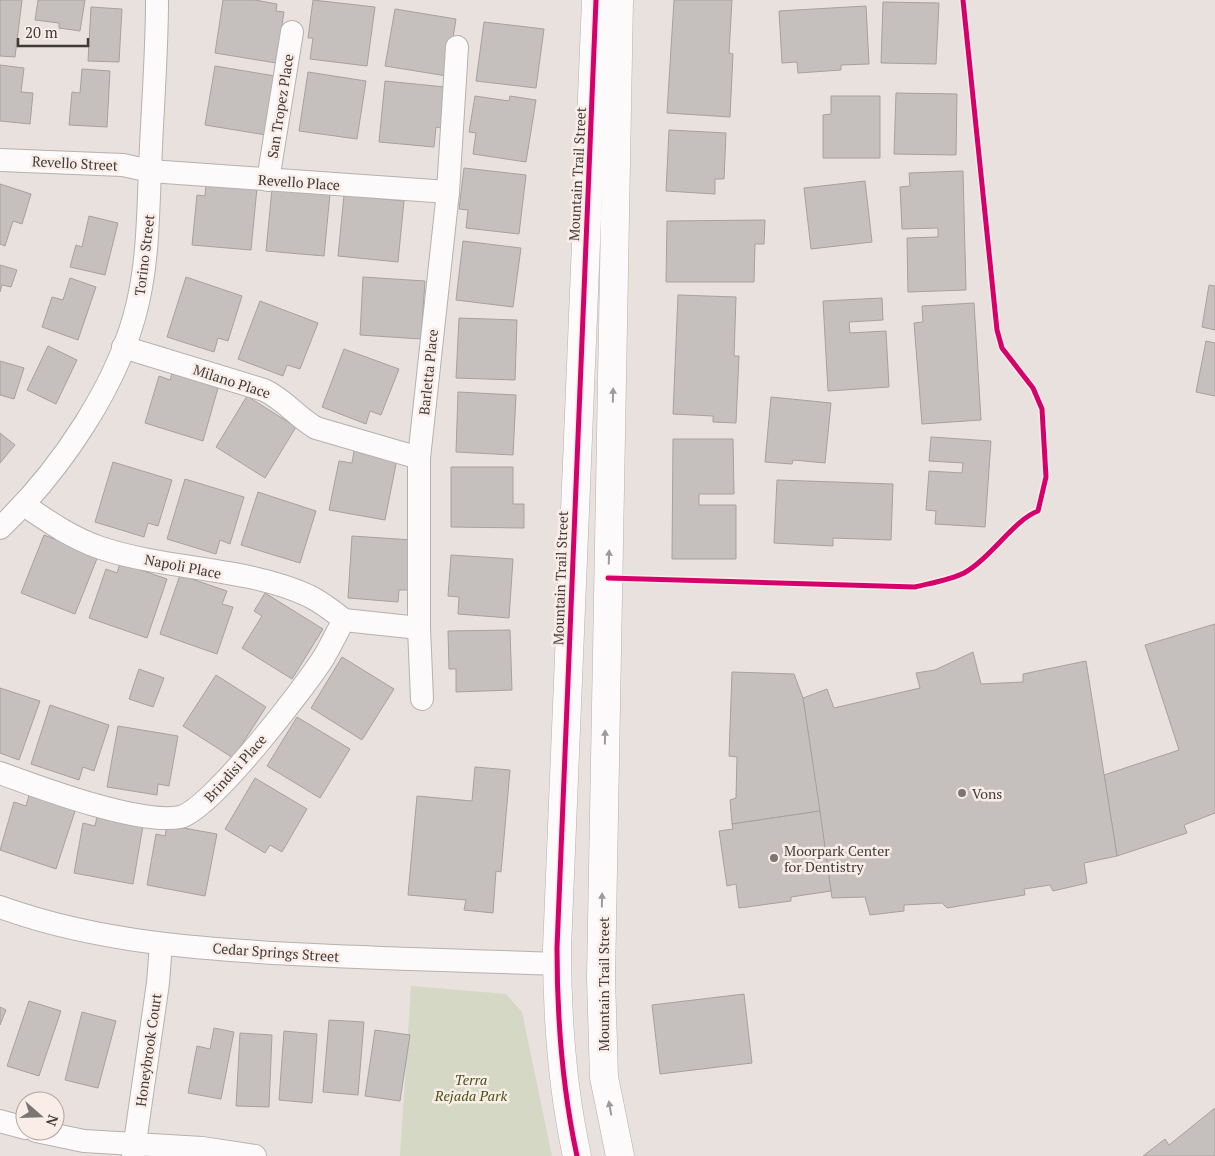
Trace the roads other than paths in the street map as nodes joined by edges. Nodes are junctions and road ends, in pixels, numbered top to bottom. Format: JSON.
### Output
{"nodes":[{"id":1,"x":157,"y":0,"type":"edge"},
{"id":2,"x":596,"y":0,"type":"edge"},
{"id":3,"x":619,"y":0,"type":"edge"},
{"id":4,"x":292,"y":32,"type":"dead end"},
{"id":5,"x":457,"y":47,"type":"dead end"},
{"id":6,"x":0,"y":160,"type":"edge"},
{"id":7,"x":150,"y":171,"type":"junction"},
{"id":8,"x":268,"y":180,"type":"junction"},
{"id":9,"x":448,"y":192,"type":"junction"},
{"id":10,"x":123,"y":347,"type":"junction"},
{"id":11,"x":419,"y":458,"type":"junction"},
{"id":12,"x":24,"y":505,"type":"junction"},
{"id":13,"x":0,"y":528,"type":"edge"},
{"id":14,"x":344,"y":620,"type":"junction"},
{"id":15,"x":419,"y":628,"type":"junction"},
{"id":16,"x":422,"y":699,"type":"dead end"},
{"id":17,"x":0,"y":773,"type":"edge"},
{"id":18,"x":0,"y":907,"type":"edge"},
{"id":19,"x":161,"y":944,"type":"junction"},
{"id":20,"x":557,"y":964,"type":"junction"},
{"id":21,"x":0,"y":1121,"type":"edge"},
{"id":22,"x":15,"y":1125,"type":"edge"},
{"id":23,"x":65,"y":1137,"type":"edge"},
{"id":24,"x":133,"y":1150,"type":"edge"},
{"id":25,"x":255,"y":1156,"type":"edge"},
{"id":26,"x":577,"y":1156,"type":"edge"},
{"id":27,"x":620,"y":1156,"type":"edge"}],
"edges":[{"from":1,"to":7,"type":"street","name":"Torino Street"},
{"from":2,"to":20,"type":"street","name":"Mountain Trail Street"},
{"from":27,"to":3,"type":"street","name":"Mountain Trail Street","one_way":true},
{"from":4,"to":8,"type":"street","name":"San Tropez Place"},
{"from":5,"to":9,"type":"street","name":"Barletta Place"},
{"from":6,"to":7,"type":"street","name":"Revello Street"},
{"from":7,"to":8,"type":"street","name":"Revello Place"},
{"from":7,"to":10,"type":"street","name":"Torino Street"},
{"from":8,"to":9,"type":"street","name":"Revello Place"},
{"from":9,"to":11,"type":"street","name":"Barletta Place"},
{"from":10,"to":11,"type":"street","name":"Milano Place"},
{"from":10,"to":12,"type":"street","name":"Torino Street"},
{"from":11,"to":15,"type":"street","name":"Barletta Place"},
{"from":12,"to":13,"type":"street","name":"Torino Street"},
{"from":12,"to":14,"type":"street","name":"Napoli Place"},
{"from":14,"to":15,"type":"street"},
{"from":14,"to":17,"type":"street","name":"Brindisi Place"},
{"from":15,"to":16,"type":"street","name":"Barletta Place"},
{"from":18,"to":19,"type":"street","name":"Cedar Springs Street"},
{"from":19,"to":20,"type":"street","name":"Cedar Springs Street"},
{"from":19,"to":24,"type":"street","name":"Honeybrook Court"},
{"from":20,"to":26,"type":"street","name":"Mountain Trail Street"},
{"from":21,"to":22,"type":"street"},
{"from":23,"to":24,"type":"street"},
{"from":24,"to":25,"type":"street"}]}
